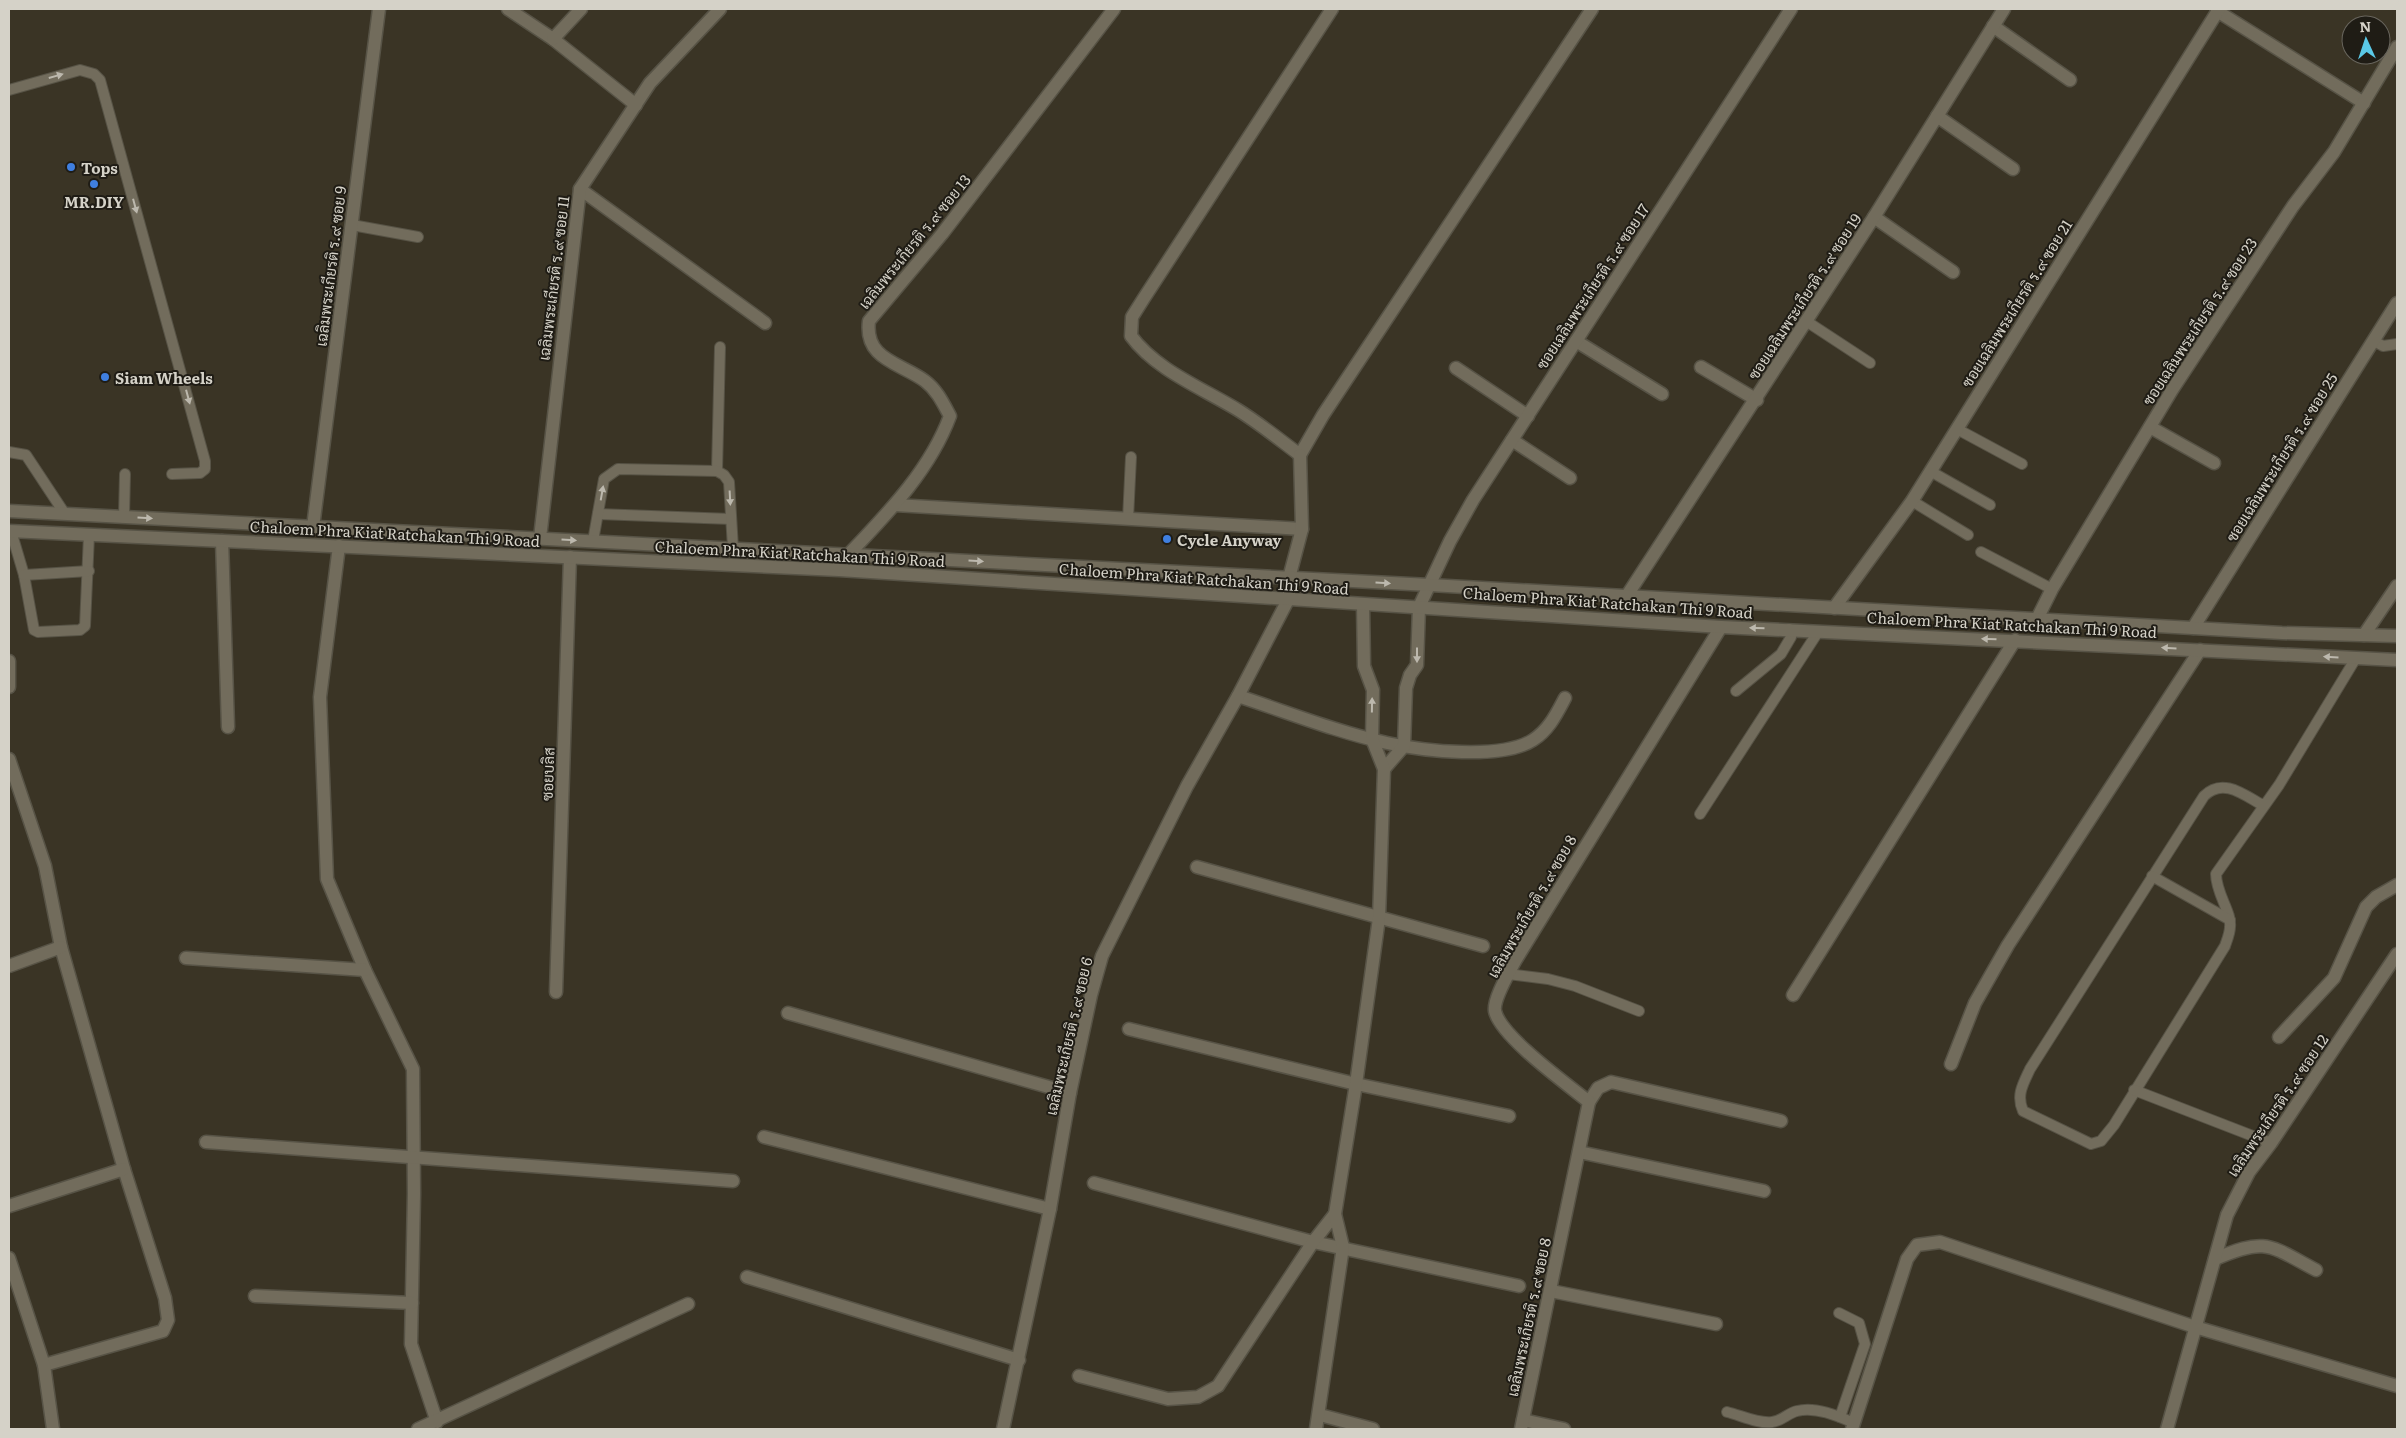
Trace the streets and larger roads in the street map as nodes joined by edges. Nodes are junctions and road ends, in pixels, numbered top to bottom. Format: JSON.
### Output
{"nodes":[{"id":1,"x":379,"y":9,"type":"edge"},
{"id":2,"x":508,"y":9,"type":"edge"},
{"id":3,"x":582,"y":9,"type":"edge"},
{"id":4,"x":720,"y":9,"type":"edge"},
{"id":5,"x":1114,"y":9,"type":"edge"},
{"id":6,"x":1332,"y":9,"type":"edge"},
{"id":7,"x":1592,"y":9,"type":"edge"},
{"id":8,"x":1791,"y":9,"type":"edge"},
{"id":9,"x":2004,"y":9,"type":"edge"},
{"id":10,"x":2218,"y":10,"type":"edge"},
{"id":11,"x":1993,"y":26,"type":"junction"},
{"id":12,"x":553,"y":38,"type":"junction"},
{"id":13,"x":2397,"y":47,"type":"edge"},
{"id":14,"x":2070,"y":80,"type":"dead end"},
{"id":15,"x":2364,"y":103,"type":"junction"},
{"id":16,"x":636,"y":105,"type":"junction"},
{"id":17,"x":1937,"y":116,"type":"junction"},
{"id":18,"x":2013,"y":169,"type":"dead end"},
{"id":19,"x":580,"y":189,"type":"junction"},
{"id":20,"x":1874,"y":217,"type":"junction"},
{"id":21,"x":1953,"y":272,"type":"dead end"},
{"id":22,"x":2397,"y":303,"type":"edge"},
{"id":23,"x":765,"y":323,"type":"dead end"},
{"id":24,"x":1576,"y":341,"type":"junction"},
{"id":25,"x":1701,"y":367,"type":"dead end"},
{"id":26,"x":1456,"y":368,"type":"dead end"},
{"id":27,"x":1662,"y":394,"type":"dead end"},
{"id":28,"x":1757,"y":400,"type":"junction"},
{"id":29,"x":1528,"y":416,"type":"junction"},
{"id":30,"x":2150,"y":427,"type":"junction"},
{"id":31,"x":1512,"y":440,"type":"junction"},
{"id":32,"x":1300,"y":455,"type":"junction"},
{"id":33,"x":2214,"y":463,"type":"dead end"},
{"id":34,"x":1570,"y":478,"type":"dead end"},
{"id":35,"x":895,"y":506,"type":"junction"},
{"id":36,"x":9,"y":511,"type":"edge"},
{"id":37,"x":89,"y":515,"type":"junction"},
{"id":38,"x":124,"y":517,"type":"junction"},
{"id":39,"x":313,"y":526,"type":"junction"},
{"id":40,"x":1302,"y":529,"type":"junction"},
{"id":41,"x":10,"y":531,"type":"edge"},
{"id":42,"x":89,"y":535,"type":"junction"},
{"id":43,"x":122,"y":536,"type":"junction"},
{"id":44,"x":540,"y":538,"type":"junction"},
{"id":45,"x":222,"y":541,"type":"junction"},
{"id":46,"x":593,"y":541,"type":"junction"},
{"id":47,"x":311,"y":545,"type":"junction"},
{"id":48,"x":339,"y":546,"type":"junction"},
{"id":49,"x":733,"y":548,"type":"junction"},
{"id":50,"x":849,"y":554,"type":"junction"},
{"id":51,"x":570,"y":557,"type":"junction"},
{"id":52,"x":592,"y":558,"type":"junction"},
{"id":53,"x":732,"y":565,"type":"junction"},
{"id":54,"x":1289,"y":578,"type":"junction"},
{"id":55,"x":1430,"y":586,"type":"junction"},
{"id":56,"x":2397,"y":586,"type":"edge"},
{"id":57,"x":1626,"y":597,"type":"junction"},
{"id":58,"x":1289,"y":598,"type":"junction"},
{"id":59,"x":1363,"y":605,"type":"junction"},
{"id":60,"x":1419,"y":607,"type":"junction"},
{"id":61,"x":1834,"y":608,"type":"junction"},
{"id":62,"x":2037,"y":619,"type":"junction"},
{"id":63,"x":1721,"y":627,"type":"junction"},
{"id":64,"x":2193,"y":628,"type":"junction"},
{"id":65,"x":2364,"y":635,"type":"junction"},
{"id":66,"x":2397,"y":636,"type":"edge"},
{"id":67,"x":2015,"y":640,"type":"junction"},
{"id":68,"x":2200,"y":650,"type":"junction"},
{"id":69,"x":2397,"y":660,"type":"edge"},
{"id":70,"x":9,"y":662,"type":"edge"},
{"id":71,"x":9,"y":687,"type":"edge"},
{"id":72,"x":1238,"y":696,"type":"junction"},
{"id":73,"x":1565,"y":698,"type":"dead end"},
{"id":74,"x":228,"y":727,"type":"dead end"},
{"id":75,"x":1372,"y":739,"type":"junction"},
{"id":76,"x":1404,"y":746,"type":"junction"},
{"id":77,"x":9,"y":759,"type":"edge"},
{"id":78,"x":1384,"y":770,"type":"junction"},
{"id":79,"x":1197,"y":867,"type":"dead end"},
{"id":80,"x":2397,"y":885,"type":"edge"},
{"id":81,"x":1379,"y":918,"type":"junction"},
{"id":82,"x":1484,"y":946,"type":"dead end"},
{"id":83,"x":62,"y":947,"type":"junction"},
{"id":84,"x":2397,"y":954,"type":"edge"},
{"id":85,"x":186,"y":958,"type":"dead end"},
{"id":86,"x":9,"y":966,"type":"edge"},
{"id":87,"x":365,"y":970,"type":"junction"},
{"id":88,"x":556,"y":992,"type":"dead end"},
{"id":89,"x":1793,"y":995,"type":"dead end"},
{"id":90,"x":788,"y":1012,"type":"dead end"},
{"id":91,"x":1129,"y":1028,"type":"dead end"},
{"id":92,"x":2279,"y":1037,"type":"dead end"},
{"id":93,"x":1951,"y":1064,"type":"dead end"},
{"id":94,"x":1356,"y":1084,"type":"junction"},
{"id":95,"x":1070,"y":1093,"type":"junction"},
{"id":96,"x":1589,"y":1102,"type":"junction"},
{"id":97,"x":1509,"y":1116,"type":"dead end"},
{"id":98,"x":1781,"y":1121,"type":"dead end"},
{"id":99,"x":764,"y":1137,"type":"dead end"},
{"id":100,"x":206,"y":1142,"type":"dead end"},
{"id":101,"x":1579,"y":1152,"type":"junction"},
{"id":102,"x":414,"y":1158,"type":"junction"},
{"id":103,"x":124,"y":1169,"type":"junction"},
{"id":104,"x":733,"y":1181,"type":"dead end"},
{"id":105,"x":1094,"y":1183,"type":"dead end"},
{"id":106,"x":1764,"y":1191,"type":"dead end"},
{"id":107,"x":9,"y":1206,"type":"edge"},
{"id":108,"x":1050,"y":1209,"type":"junction"},
{"id":109,"x":1335,"y":1214,"type":"junction"},
{"id":110,"x":1314,"y":1242,"type":"junction"},
{"id":111,"x":1343,"y":1247,"type":"junction"},
{"id":112,"x":9,"y":1258,"type":"edge"},
{"id":113,"x":2215,"y":1259,"type":"junction"},
{"id":114,"x":2316,"y":1270,"type":"dead end"},
{"id":115,"x":747,"y":1277,"type":"dead end"},
{"id":116,"x":1519,"y":1286,"type":"dead end"},
{"id":117,"x":1550,"y":1292,"type":"junction"},
{"id":118,"x":255,"y":1296,"type":"dead end"},
{"id":119,"x":412,"y":1303,"type":"junction"},
{"id":120,"x":688,"y":1304,"type":"dead end"},
{"id":121,"x":1716,"y":1324,"type":"dead end"},
{"id":122,"x":2194,"y":1327,"type":"junction"},
{"id":123,"x":1019,"y":1360,"type":"junction"},
{"id":124,"x":44,"y":1365,"type":"junction"},
{"id":125,"x":1079,"y":1376,"type":"dead end"},
{"id":126,"x":2397,"y":1386,"type":"edge"},
{"id":127,"x":1320,"y":1415,"type":"junction"},
{"id":128,"x":437,"y":1422,"type":"junction"},
{"id":129,"x":1522,"y":1425,"type":"edge"},
{"id":130,"x":1853,"y":1426,"type":"edge"},
{"id":131,"x":53,"y":1429,"type":"edge"},
{"id":132,"x":418,"y":1429,"type":"edge"},
{"id":133,"x":1003,"y":1429,"type":"edge"},
{"id":134,"x":1316,"y":1429,"type":"edge"},
{"id":135,"x":1372,"y":1429,"type":"edge"},
{"id":136,"x":1564,"y":1429,"type":"edge"},
{"id":137,"x":2167,"y":1429,"type":"edge"}],
"edges":[{"from":1,"to":39,"type":"street","name":"เฉลิมพระเกียรติ ร.๙ ซอย 9"},
{"from":2,"to":12,"type":"street"},
{"from":3,"to":12,"type":"street"},
{"from":4,"to":16,"type":"street","name":"เฉลิมพระเกียรติ ร.๙ ซอย 11"},
{"from":5,"to":35,"type":"street","name":"เฉลิมพระเกียรติ ร.๙ ซอย 13"},
{"from":6,"to":32,"type":"street"},
{"from":7,"to":32,"type":"street"},
{"from":8,"to":24,"type":"street","name":"ซอยเฉลิมพระเกียรติ ร.๙ ซอย 17"},
{"from":9,"to":11,"type":"street","name":"ซอยเฉลิมพระเกียรติ ร.๙ ซอย 19"},
{"from":10,"to":15,"type":"street"},
{"from":10,"to":61,"type":"street","name":"ซอยเฉลิมพระเกียรติ ร.๙ ซอย 21"},
{"from":11,"to":14,"type":"street"},
{"from":11,"to":17,"type":"street","name":"ซอยเฉลิมพระเกียรติ ร.๙ ซอย 19"},
{"from":12,"to":16,"type":"street"},
{"from":13,"to":15,"type":"street","name":"ซอยเฉลิมพระเกียรติ ร.๙ ซอย 23"},
{"from":15,"to":30,"type":"street","name":"ซอยเฉลิมพระเกียรติ ร.๙ ซอย 23"},
{"from":16,"to":19,"type":"street","name":"เฉลิมพระเกียรติ ร.๙ ซอย 11"},
{"from":17,"to":18,"type":"street"},
{"from":17,"to":20,"type":"street","name":"ซอยเฉลิมพระเกียรติ ร.๙ ซอย 19"},
{"from":19,"to":23,"type":"street"},
{"from":19,"to":44,"type":"street","name":"เฉลิมพระเกียรติ ร.๙ ซอย 11"},
{"from":20,"to":21,"type":"street"},
{"from":20,"to":28,"type":"street","name":"ซอยเฉลิมพระเกียรติ ร.๙ ซอย 19"},
{"from":22,"to":64,"type":"street","name":"ซอยเฉลิมพระเกียรติ ร.๙ ซอย 25"},
{"from":24,"to":27,"type":"street"},
{"from":24,"to":29,"type":"street","name":"ซอยเฉลิมพระเกียรติ ร.๙ ซอย 17"},
{"from":25,"to":28,"type":"street"},
{"from":26,"to":29,"type":"street"},
{"from":28,"to":57,"type":"street","name":"ซอยเฉลิมพระเกียรติ ร.๙ ซอย 19"},
{"from":29,"to":31,"type":"street","name":"ซอยเฉลิมพระเกียรติ ร.๙ ซอย 17"},
{"from":30,"to":33,"type":"street"},
{"from":30,"to":62,"type":"street","name":"ซอยเฉลิมพระเกียรติ ร.๙ ซอย 23"},
{"from":31,"to":34,"type":"street"},
{"from":31,"to":55,"type":"street","name":"ซอยเฉลิมพระเกียรติ ร.๙ ซอย 17"},
{"from":32,"to":40,"type":"street"},
{"from":35,"to":40,"type":"street"},
{"from":35,"to":50,"type":"street","name":"เฉลิมพระเกียรติ ร.๙ ซอย 13"},
{"from":36,"to":37,"type":"street","name":"Chaloem Phra Kiat Ratchakan Thi 9 Road"},
{"from":36,"to":41,"type":"street"},
{"from":37,"to":38,"type":"street","name":"Chaloem Phra Kiat Ratchakan Thi 9 Road"},
{"from":37,"to":42,"type":"street"},
{"from":38,"to":39,"type":"street","name":"Chaloem Phra Kiat Ratchakan Thi 9 Road","one_way":true},
{"from":38,"to":43,"type":"street"},
{"from":39,"to":44,"type":"street","name":"Chaloem Phra Kiat Ratchakan Thi 9 Road"},
{"from":39,"to":47,"type":"street","name":"เฉลิมพระเกียรติ ร.๙ ซอย 9"},
{"from":40,"to":54,"type":"street"},
{"from":41,"to":42,"type":"street","name":"Chaloem Phra Kiat Ratchakan Thi 9 Road"},
{"from":42,"to":43,"type":"street","name":"Chaloem Phra Kiat Ratchakan Thi 9 Road"},
{"from":43,"to":45,"type":"street","name":"Chaloem Phra Kiat Ratchakan Thi 9 Road"},
{"from":44,"to":46,"type":"street","name":"Chaloem Phra Kiat Ratchakan Thi 9 Road","one_way":true},
{"from":45,"to":47,"type":"street","name":"Chaloem Phra Kiat Ratchakan Thi 9 Road"},
{"from":45,"to":74,"type":"street"},
{"from":46,"to":49,"type":"street","name":"Chaloem Phra Kiat Ratchakan Thi 9 Road"},
{"from":46,"to":52,"type":"street"},
{"from":47,"to":48,"type":"street","name":"Chaloem Phra Kiat Ratchakan Thi 9 Road"},
{"from":48,"to":51,"type":"street","name":"Chaloem Phra Kiat Ratchakan Thi 9 Road"},
{"from":48,"to":87,"type":"street"},
{"from":49,"to":50,"type":"street","name":"Chaloem Phra Kiat Ratchakan Thi 9 Road"},
{"from":49,"to":53,"type":"street"},
{"from":50,"to":54,"type":"street","name":"Chaloem Phra Kiat Ratchakan Thi 9 Road","one_way":true},
{"from":51,"to":52,"type":"street","name":"Chaloem Phra Kiat Ratchakan Thi 9 Road"},
{"from":51,"to":88,"type":"street","name":"ซอยบลิส"},
{"from":52,"to":53,"type":"street","name":"Chaloem Phra Kiat Ratchakan Thi 9 Road"},
{"from":53,"to":58,"type":"street","name":"Chaloem Phra Kiat Ratchakan Thi 9 Road"},
{"from":54,"to":55,"type":"street","name":"Chaloem Phra Kiat Ratchakan Thi 9 Road","one_way":true},
{"from":54,"to":58,"type":"street"},
{"from":55,"to":57,"type":"street","name":"Chaloem Phra Kiat Ratchakan Thi 9 Road"},
{"from":55,"to":60,"type":"street","name":"ซอยเฉลิมพระเกียรติ ร.๙ ซอย 17"},
{"from":56,"to":65,"type":"street"},
{"from":57,"to":61,"type":"street","name":"Chaloem Phra Kiat Ratchakan Thi 9 Road"},
{"from":58,"to":59,"type":"street","name":"Chaloem Phra Kiat Ratchakan Thi 9 Road"},
{"from":58,"to":72,"type":"street","name":"เฉลิมพระเกียรติ ร.๙ ซอย 6"},
{"from":59,"to":60,"type":"street","name":"Chaloem Phra Kiat Ratchakan Thi 9 Road"},
{"from":75,"to":59,"type":"street","one_way":true},
{"from":60,"to":63,"type":"street","name":"Chaloem Phra Kiat Ratchakan Thi 9 Road"},
{"from":60,"to":76,"type":"street","one_way":true},
{"from":61,"to":62,"type":"street","name":"Chaloem Phra Kiat Ratchakan Thi 9 Road"},
{"from":62,"to":64,"type":"street","name":"Chaloem Phra Kiat Ratchakan Thi 9 Road"},
{"from":67,"to":63,"type":"street","name":"Chaloem Phra Kiat Ratchakan Thi 9 Road","one_way":true},
{"from":63,"to":96,"type":"street","name":"เฉลิมพระเกียรติ ร.๙ ซอย 8"},
{"from":64,"to":65,"type":"street","name":"Chaloem Phra Kiat Ratchakan Thi 9 Road"},
{"from":65,"to":66,"type":"street","name":"Chaloem Phra Kiat Ratchakan Thi 9 Road"},
{"from":68,"to":67,"type":"street","name":"Chaloem Phra Kiat Ratchakan Thi 9 Road","one_way":true},
{"from":67,"to":89,"type":"street"},
{"from":69,"to":68,"type":"street","name":"Chaloem Phra Kiat Ratchakan Thi 9 Road","one_way":true},
{"from":68,"to":93,"type":"street"},
{"from":70,"to":71,"type":"street"},
{"from":72,"to":75,"type":"street"},
{"from":72,"to":95,"type":"street","name":"เฉลิมพระเกียรติ ร.๙ ซอย 6"},
{"from":73,"to":76,"type":"street"},
{"from":75,"to":76,"type":"street"},
{"from":75,"to":78,"type":"street"},
{"from":76,"to":78,"type":"street"},
{"from":77,"to":83,"type":"street"},
{"from":78,"to":81,"type":"street"},
{"from":79,"to":81,"type":"street"},
{"from":80,"to":92,"type":"street"},
{"from":81,"to":82,"type":"street"},
{"from":81,"to":94,"type":"street"},
{"from":83,"to":86,"type":"street"},
{"from":83,"to":103,"type":"street"},
{"from":84,"to":113,"type":"street","name":"เฉลิมพระเกียรติ ร.๙ ซอย 12"},
{"from":85,"to":87,"type":"street"},
{"from":87,"to":102,"type":"street"},
{"from":90,"to":95,"type":"street"},
{"from":91,"to":94,"type":"street"},
{"from":94,"to":97,"type":"street"},
{"from":94,"to":109,"type":"street"},
{"from":95,"to":108,"type":"street","name":"เฉลิมพระเกียรติ ร.๙ ซอย 6"},
{"from":96,"to":98,"type":"street"},
{"from":96,"to":101,"type":"street","name":"เฉลิมพระเกียรติ ร.๙ ซอย 8"},
{"from":99,"to":108,"type":"street"},
{"from":100,"to":102,"type":"street"},
{"from":101,"to":106,"type":"street"},
{"from":101,"to":117,"type":"street","name":"เฉลิมพระเกียรติ ร.๙ ซอย 8"},
{"from":102,"to":104,"type":"street"},
{"from":102,"to":119,"type":"street"},
{"from":103,"to":107,"type":"street"},
{"from":103,"to":124,"type":"street"},
{"from":105,"to":110,"type":"street"},
{"from":108,"to":123,"type":"street","name":"เฉลิมพระเกียรติ ร.๙ ซอย 6"},
{"from":109,"to":110,"type":"street"},
{"from":109,"to":111,"type":"street"},
{"from":110,"to":111,"type":"street"},
{"from":110,"to":125,"type":"street"},
{"from":111,"to":116,"type":"street"},
{"from":111,"to":127,"type":"street"},
{"from":112,"to":124,"type":"street"},
{"from":113,"to":114,"type":"street"},
{"from":113,"to":122,"type":"street","name":"เฉลิมพระเกียรติ ร.๙ ซอย 12"},
{"from":115,"to":123,"type":"street"},
{"from":117,"to":121,"type":"street"},
{"from":117,"to":129,"type":"street","name":"เฉลิมพระเกียรติ ร.๙ ซอย 8"},
{"from":118,"to":119,"type":"street"},
{"from":119,"to":128,"type":"street"},
{"from":120,"to":128,"type":"street"},
{"from":122,"to":126,"type":"street"},
{"from":122,"to":130,"type":"street"},
{"from":122,"to":137,"type":"street","name":"เฉลิมพระเกียรติ ร.๙ ซอย 12"},
{"from":123,"to":133,"type":"street","name":"เฉลิมพระเกียรติ ร.๙ ซอย 6"},
{"from":124,"to":131,"type":"street"},
{"from":127,"to":134,"type":"street"},
{"from":127,"to":135,"type":"street"},
{"from":128,"to":132,"type":"street"},
{"from":129,"to":136,"type":"street"}]}
